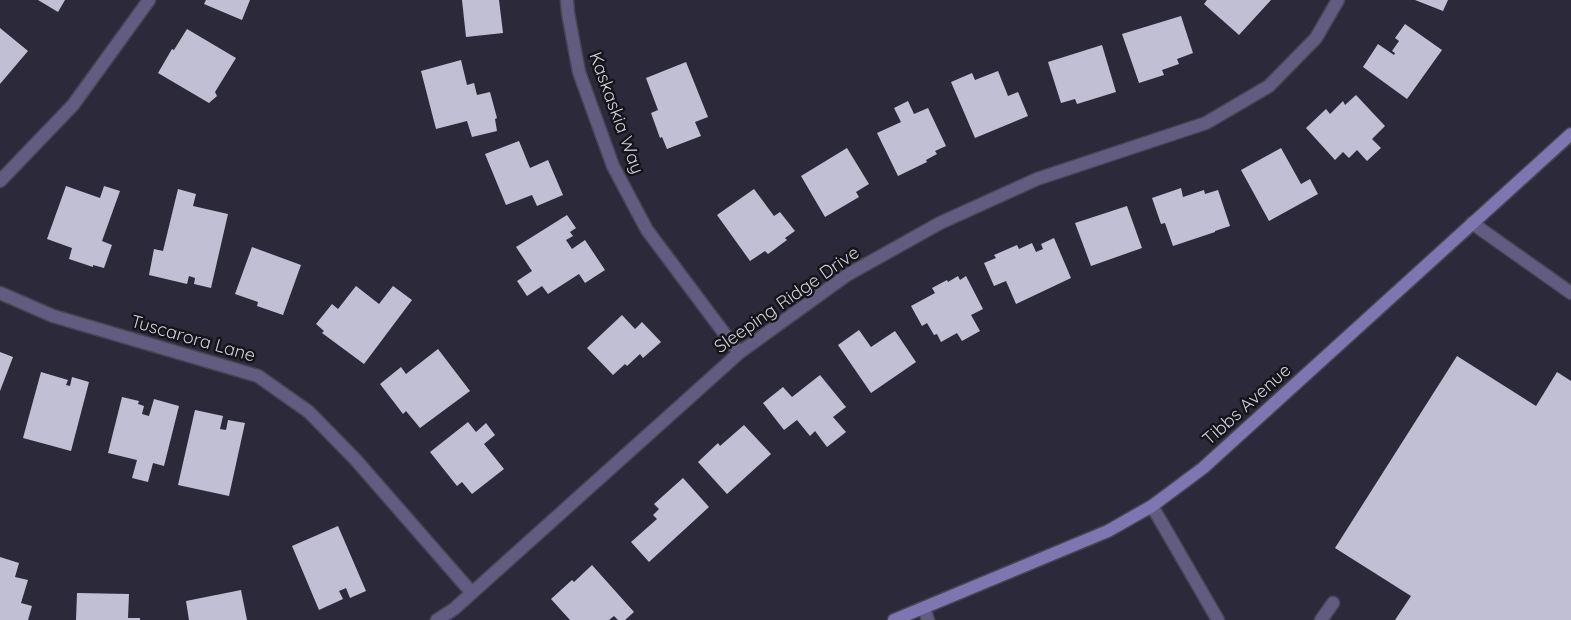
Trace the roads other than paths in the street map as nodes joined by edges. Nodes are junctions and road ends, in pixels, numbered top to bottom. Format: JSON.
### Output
{"nodes":[{"id":1,"x":149,"y":0,"type":"edge"},
{"id":2,"x":567,"y":0,"type":"edge"},
{"id":3,"x":1338,"y":0,"type":"edge"},
{"id":4,"x":1571,"y":134,"type":"edge"},
{"id":5,"x":0,"y":181,"type":"edge"},
{"id":6,"x":1472,"y":223,"type":"junction"},
{"id":7,"x":1571,"y":293,"type":"edge"},
{"id":8,"x":0,"y":294,"type":"edge"},
{"id":9,"x":739,"y":353,"type":"junction"},
{"id":10,"x":1152,"y":506,"type":"junction"},
{"id":11,"x":472,"y":593,"type":"junction"},
{"id":12,"x":1333,"y":603,"type":"dead end"},
{"id":13,"x":924,"y":608,"type":"junction"},
{"id":14,"x":437,"y":620,"type":"edge"},
{"id":15,"x":894,"y":620,"type":"edge"},
{"id":16,"x":928,"y":620,"type":"edge"},
{"id":17,"x":1218,"y":620,"type":"edge"},
{"id":18,"x":1322,"y":620,"type":"edge"}],
"edges":[{"from":1,"to":5,"type":"street"},
{"from":2,"to":9,"type":"street","name":"Kaskaskia Way"},
{"from":3,"to":9,"type":"street","name":"Sleeping Ridge Drive"},
{"from":4,"to":6,"type":"street","name":"Tibbs Avenue"},
{"from":6,"to":7,"type":"street"},
{"from":6,"to":10,"type":"street","name":"Tibbs Avenue"},
{"from":8,"to":11,"type":"street","name":"Tuscarora Lane"},
{"from":9,"to":11,"type":"street","name":"Sleeping Ridge Drive"},
{"from":10,"to":13,"type":"street","name":"Tibbs Avenue"},
{"from":10,"to":17,"type":"street"},
{"from":11,"to":14,"type":"street","name":"Sleeping Ridge Drive"},
{"from":12,"to":18,"type":"street"},
{"from":13,"to":15,"type":"street","name":"Tibbs Avenue"},
{"from":13,"to":16,"type":"street"}]}
